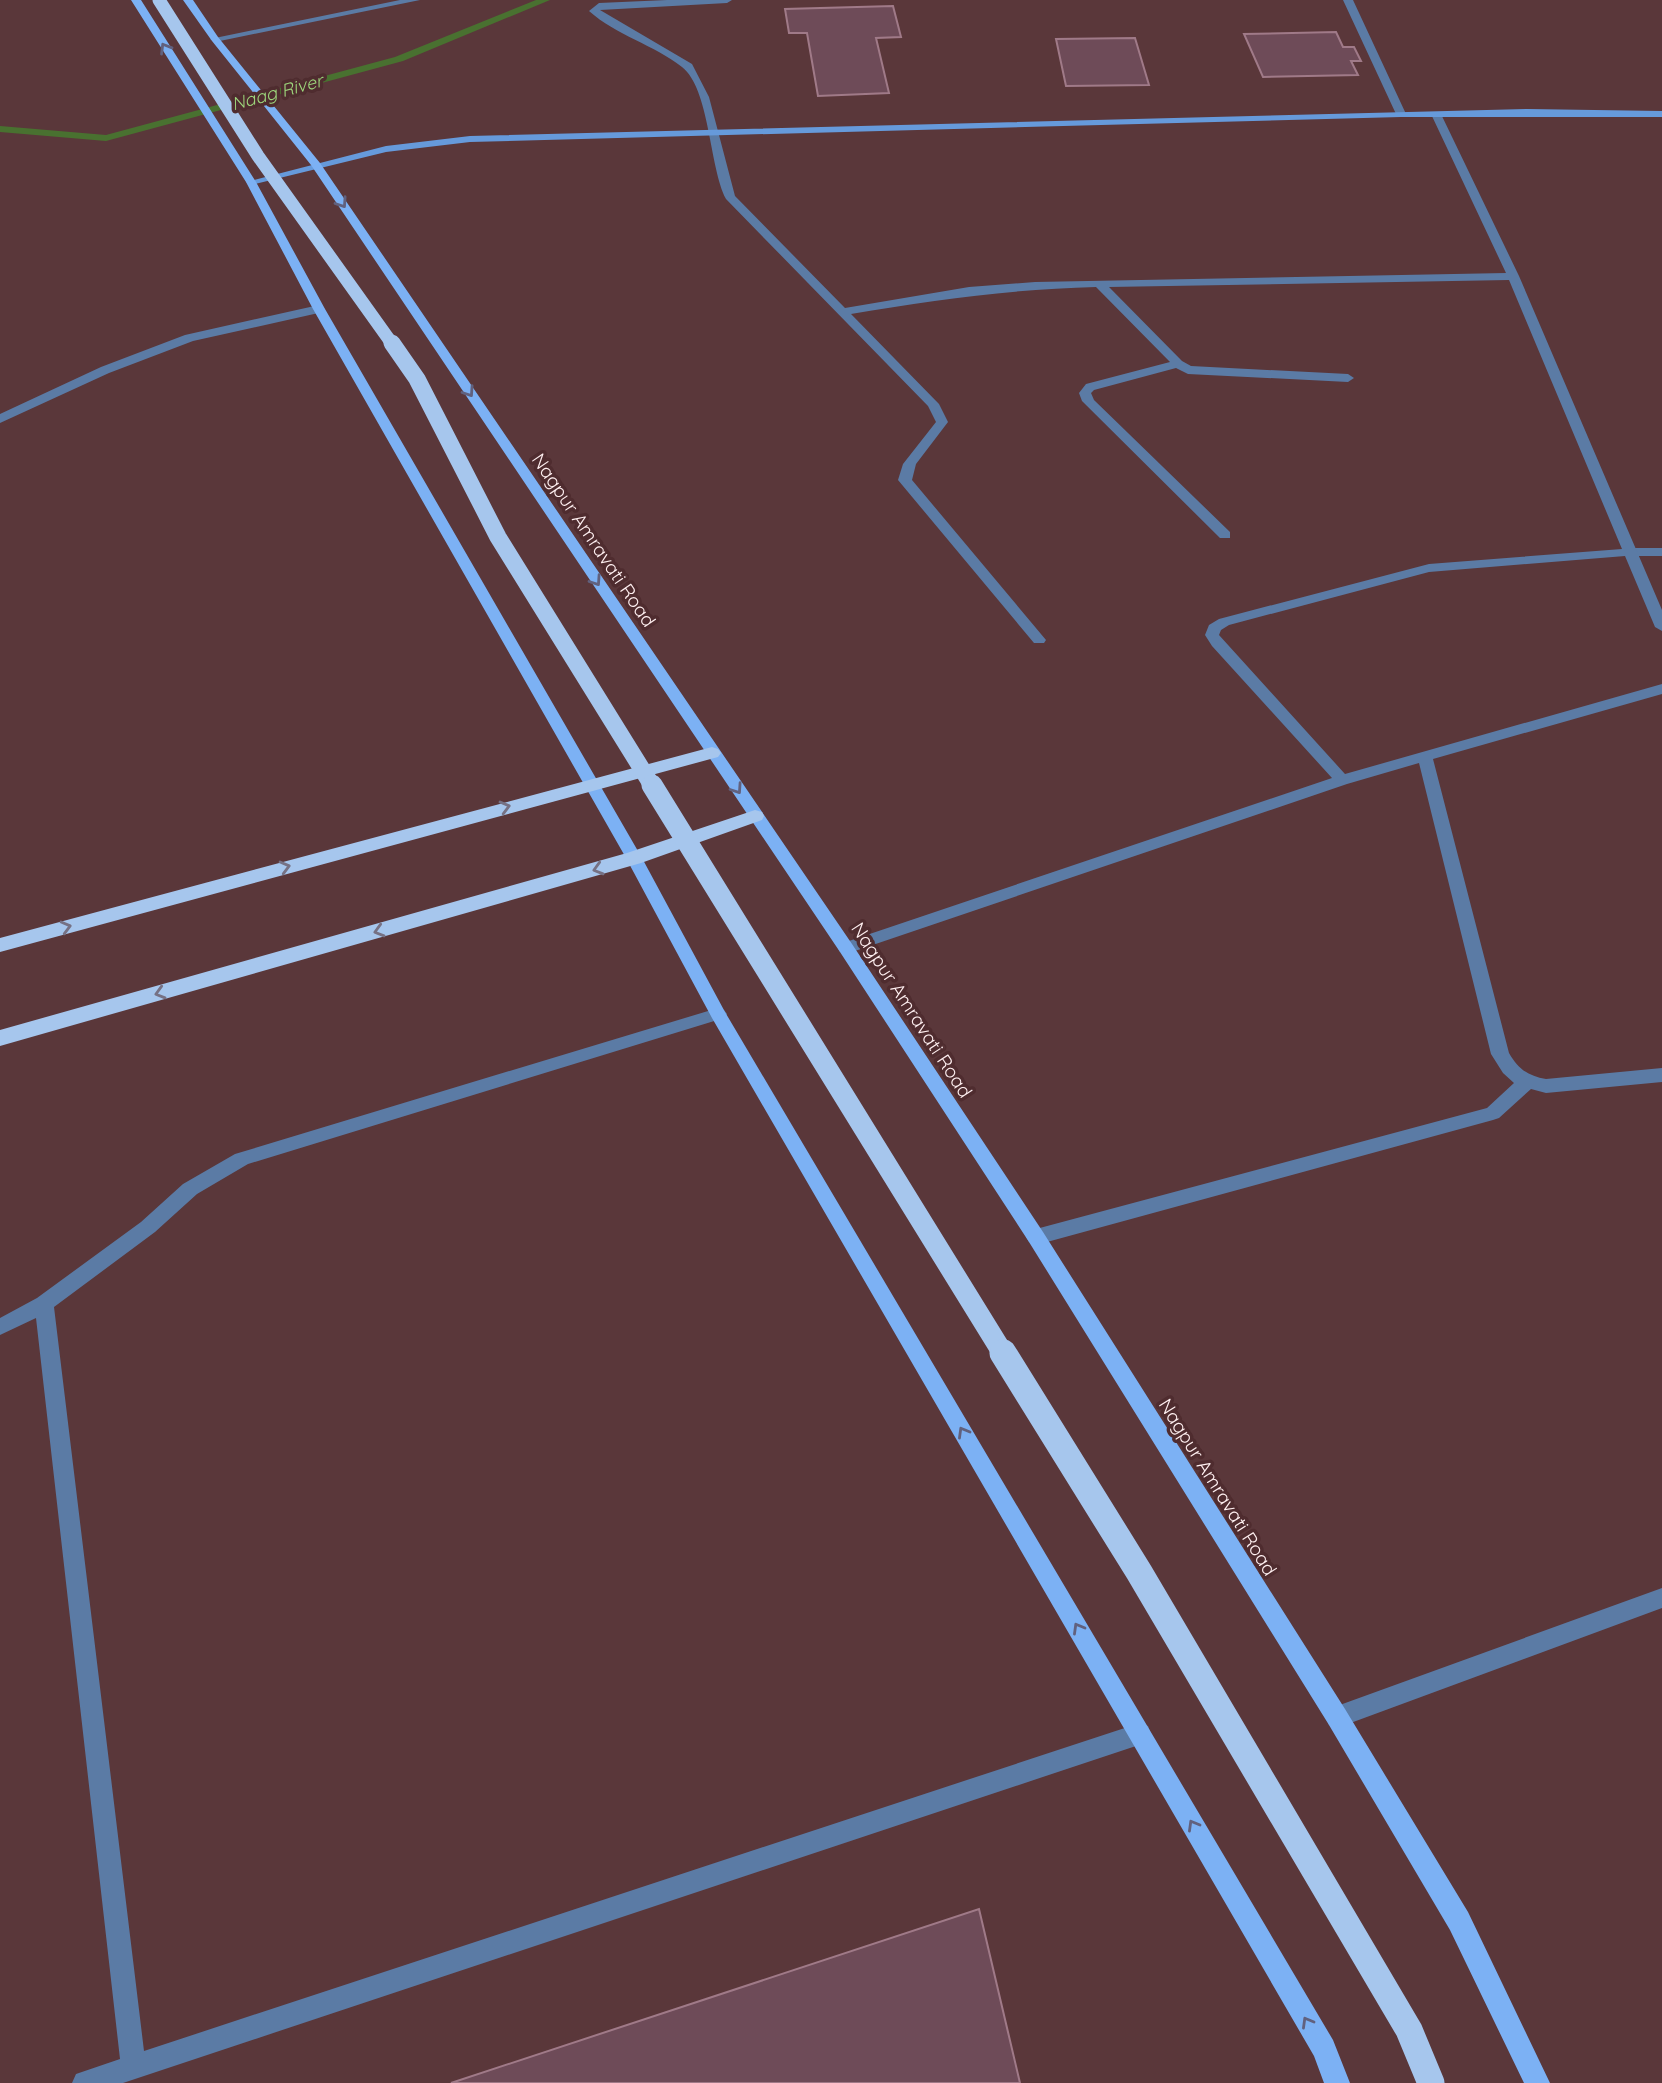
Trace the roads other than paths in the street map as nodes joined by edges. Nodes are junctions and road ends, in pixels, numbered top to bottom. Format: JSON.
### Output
{"nodes":[{"id":1,"x":136,"y":0,"type":"edge"},
{"id":2,"x":159,"y":0,"type":"edge"},
{"id":3,"x":188,"y":0,"type":"edge"},
{"id":4,"x":415,"y":0,"type":"edge"},
{"id":5,"x":727,"y":0,"type":"edge"},
{"id":6,"x":1348,"y":0,"type":"edge"},
{"id":7,"x":215,"y":39,"type":"junction"},
{"id":8,"x":1401,"y":114,"type":"junction"},
{"id":9,"x":1436,"y":114,"type":"junction"},
{"id":10,"x":1662,"y":114,"type":"edge"},
{"id":11,"x":716,"y":130,"type":"junction"},
{"id":12,"x":315,"y":163,"type":"junction"},
{"id":13,"x":251,"y":182,"type":"junction"},
{"id":14,"x":1513,"y":276,"type":"junction"},
{"id":15,"x":1098,"y":283,"type":"junction"},
{"id":16,"x":319,"y":309,"type":"junction"},
{"id":17,"x":842,"y":312,"type":"junction"},
{"id":18,"x":1178,"y":364,"type":"junction"},
{"id":19,"x":1348,"y":378,"type":"dead end"},
{"id":20,"x":0,"y":419,"type":"edge"},
{"id":21,"x":1225,"y":535,"type":"dead end"},
{"id":22,"x":1630,"y":552,"type":"junction"},
{"id":23,"x":1662,"y":552,"type":"edge"},
{"id":24,"x":1662,"y":627,"type":"edge"},
{"id":25,"x":1040,"y":640,"type":"dead end"},
{"id":26,"x":1662,"y":689,"type":"edge"},
{"id":27,"x":712,"y":753,"type":"junction"},
{"id":28,"x":1425,"y":757,"type":"junction"},
{"id":29,"x":1342,"y":780,"type":"junction"},
{"id":30,"x":590,"y":784,"type":"junction"},
{"id":31,"x":755,"y":816,"type":"junction"},
{"id":32,"x":634,"y":859,"type":"junction"},
{"id":33,"x":0,"y":945,"type":"edge"},
{"id":34,"x":846,"y":948,"type":"junction"},
{"id":35,"x":718,"y":1014,"type":"junction"},
{"id":36,"x":0,"y":1038,"type":"edge"},
{"id":37,"x":1662,"y":1075,"type":"edge"},
{"id":38,"x":1527,"y":1082,"type":"junction"},
{"id":39,"x":1036,"y":1237,"type":"junction"},
{"id":40,"x":44,"y":1304,"type":"junction"},
{"id":41,"x":0,"y":1327,"type":"edge"},
{"id":42,"x":1662,"y":1598,"type":"edge"},
{"id":43,"x":1337,"y":1717,"type":"junction"},
{"id":44,"x":1140,"y":1734,"type":"junction"},
{"id":45,"x":133,"y":2065,"type":"junction"},
{"id":46,"x":85,"y":2083,"type":"edge"},
{"id":47,"x":1337,"y":2083,"type":"edge"},
{"id":48,"x":1431,"y":2083,"type":"edge"},
{"id":49,"x":1537,"y":2083,"type":"edge"}],
"edges":[{"from":13,"to":1,"type":"main road","one_way":true},
{"from":2,"to":48,"type":"highway","bridge":true},
{"from":3,"to":7,"type":"main road","name":"Nagpur Amravati Road"},
{"from":4,"to":7,"type":"street"},
{"from":5,"to":11,"type":"street"},
{"from":6,"to":8,"type":"street"},
{"from":7,"to":12,"type":"main road","name":"Nagpur Amravati Road"},
{"from":8,"to":9,"type":"street"},
{"from":8,"to":11,"type":"street"},
{"from":9,"to":10,"type":"street"},
{"from":9,"to":14,"type":"street"},
{"from":11,"to":12,"type":"street"},
{"from":11,"to":17,"type":"street"},
{"from":12,"to":13,"type":"street"},
{"from":12,"to":27,"type":"main road","name":"Nagpur Amravati Road","one_way":true},
{"from":13,"to":16,"type":"main road"},
{"from":14,"to":15,"type":"street"},
{"from":14,"to":22,"type":"street"},
{"from":15,"to":17,"type":"street"},
{"from":15,"to":18,"type":"street"},
{"from":16,"to":20,"type":"street"},
{"from":16,"to":30,"type":"main road"},
{"from":17,"to":25,"type":"street"},
{"from":18,"to":19,"type":"street"},
{"from":18,"to":21,"type":"street"},
{"from":22,"to":23,"type":"street"},
{"from":22,"to":24,"type":"street"},
{"from":22,"to":29,"type":"street"},
{"from":26,"to":28,"type":"street"},
{"from":27,"to":30,"type":"highway"},
{"from":27,"to":31,"type":"main road","name":"Nagpur Amravati Road","one_way":true},
{"from":28,"to":29,"type":"street"},
{"from":28,"to":38,"type":"street"},
{"from":29,"to":34,"type":"street"},
{"from":30,"to":32,"type":"main road"},
{"from":33,"to":30,"type":"highway","one_way":true},
{"from":31,"to":32,"type":"highway"},
{"from":31,"to":34,"type":"main road","name":"Nagpur Amravati Road"},
{"from":32,"to":35,"type":"main road"},
{"from":32,"to":36,"type":"highway","one_way":true},
{"from":34,"to":39,"type":"main road","name":"Nagpur Amravati Road"},
{"from":35,"to":40,"type":"street"},
{"from":44,"to":35,"type":"main road","one_way":true},
{"from":37,"to":38,"type":"street"},
{"from":38,"to":39,"type":"street"},
{"from":39,"to":43,"type":"main road","name":"Nagpur Amravati Road"},
{"from":40,"to":41,"type":"street"},
{"from":40,"to":45,"type":"street"},
{"from":42,"to":43,"type":"street"},
{"from":43,"to":49,"type":"main road","name":"Nagpur Amravati Road"},
{"from":44,"to":45,"type":"street"},
{"from":47,"to":44,"type":"main road","one_way":true},
{"from":45,"to":46,"type":"street"}]}
